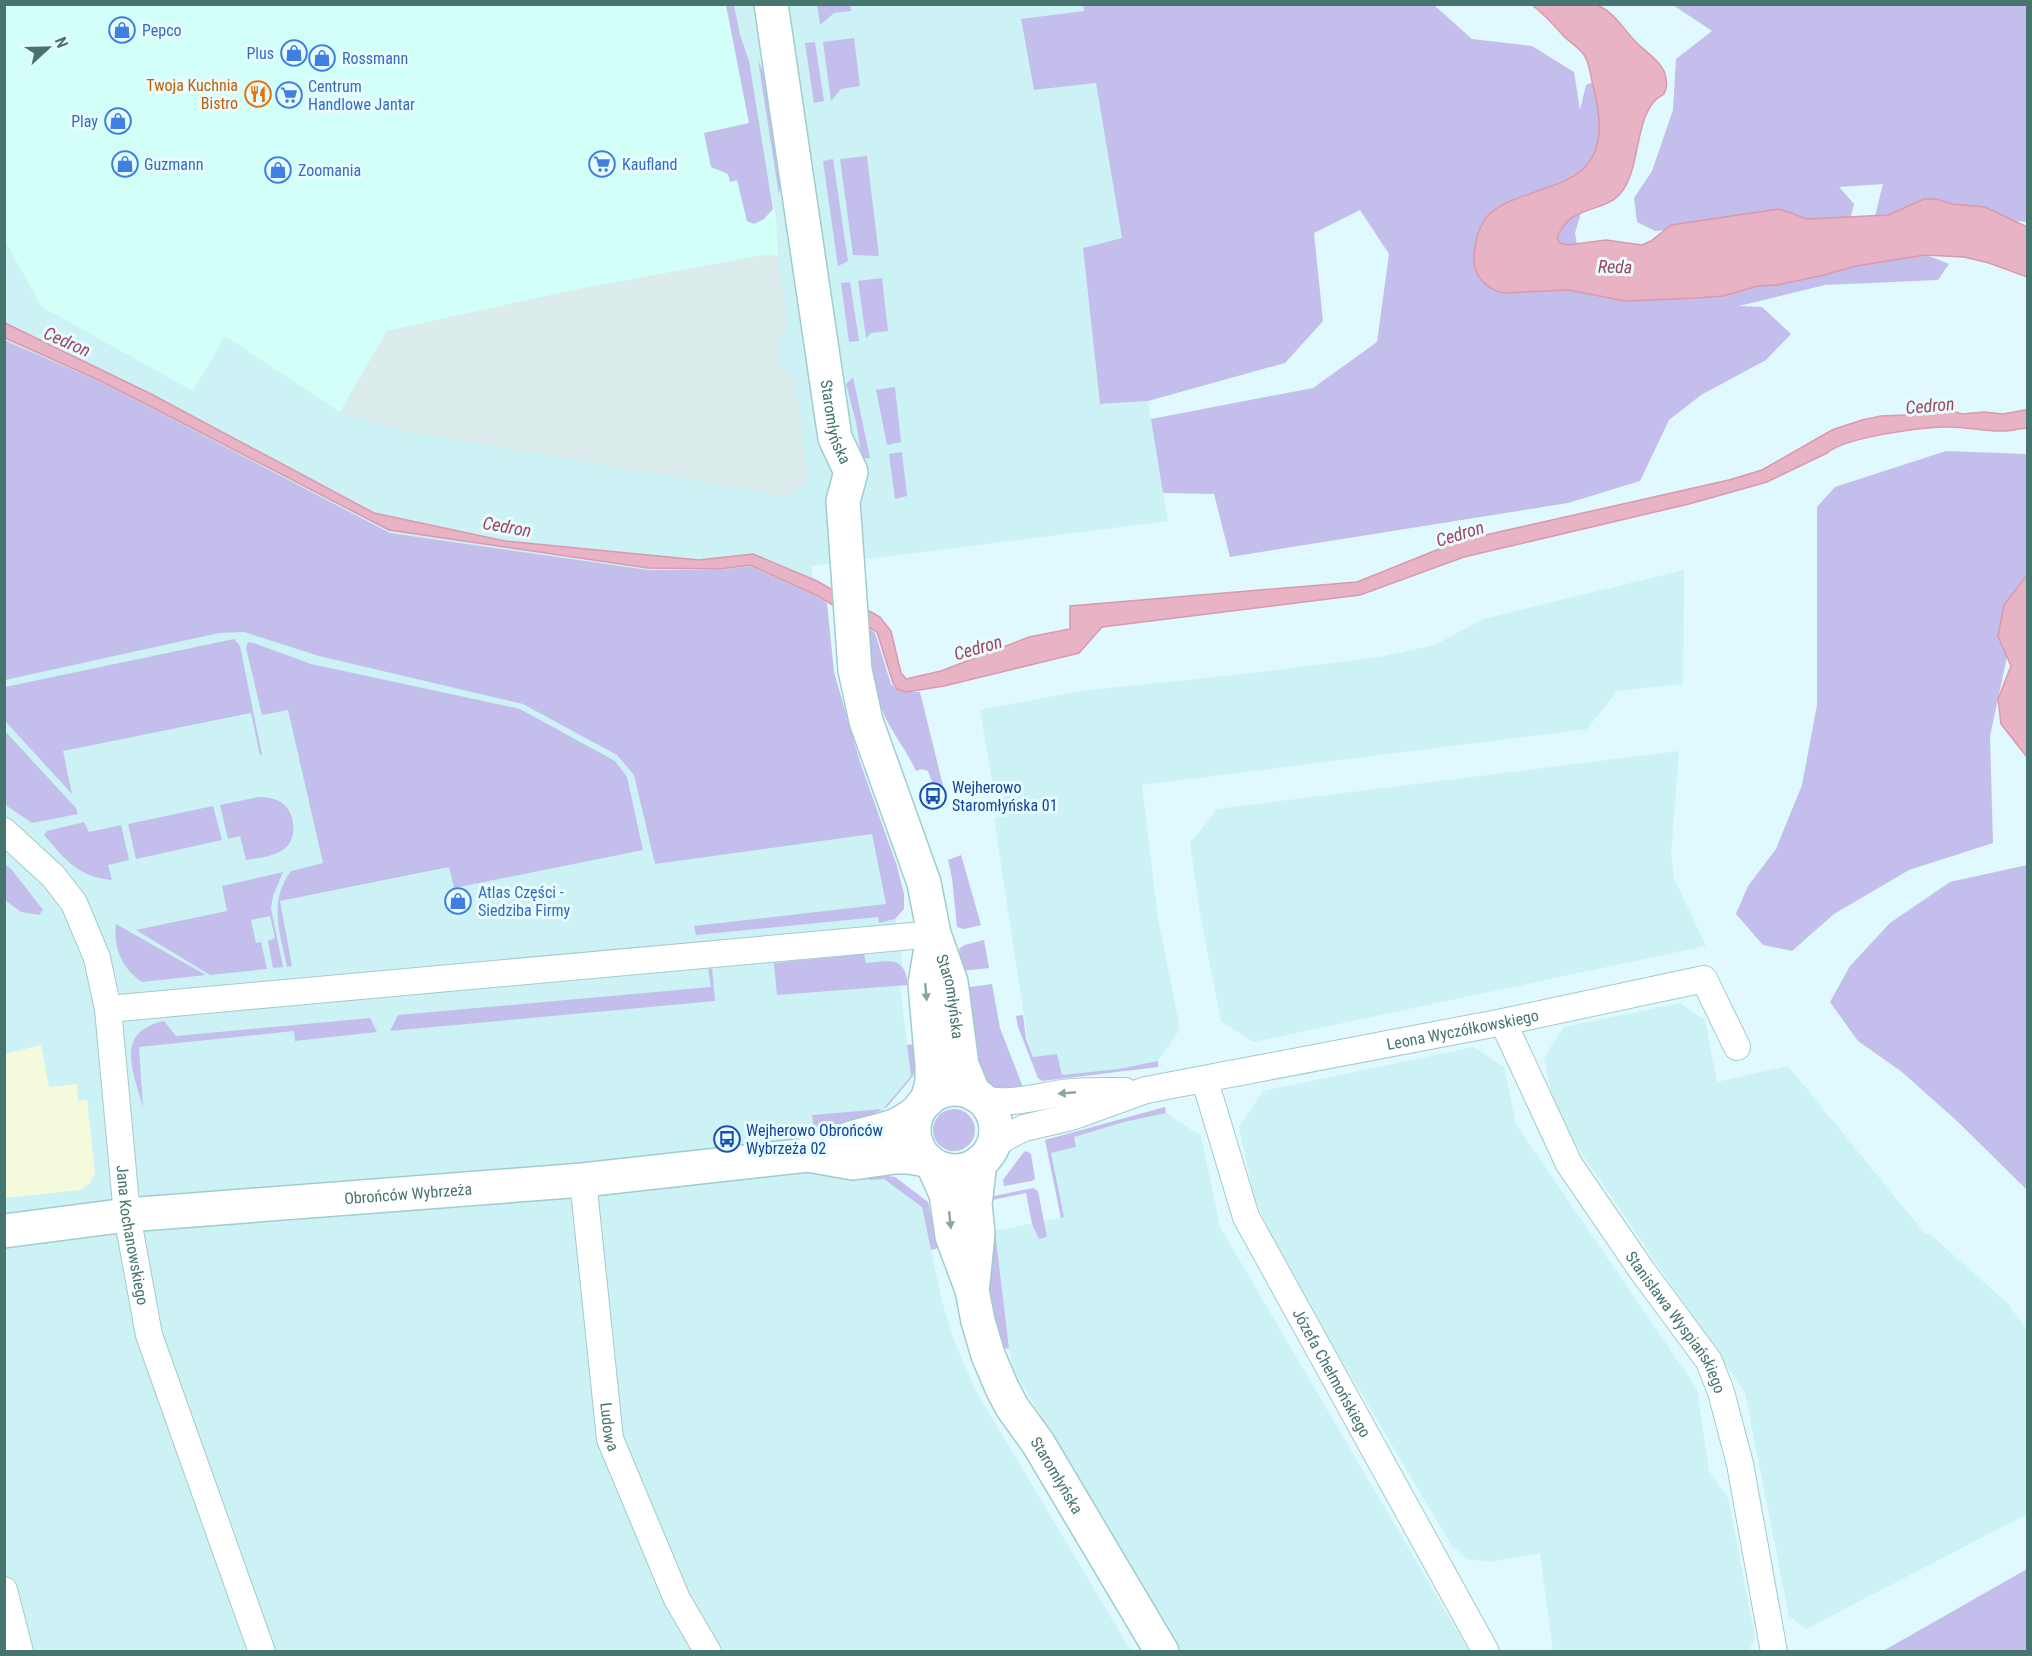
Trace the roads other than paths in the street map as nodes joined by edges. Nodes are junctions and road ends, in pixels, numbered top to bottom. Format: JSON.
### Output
{"nodes":[{"id":1,"x":771,"y":4,"type":"edge"},
{"id":2,"x":4,"y":831,"type":"edge"},
{"id":3,"x":934,"y":934,"type":"junction"},
{"id":4,"x":108,"y":1009,"type":"junction"},
{"id":5,"x":1503,"y":1022,"type":"junction"},
{"id":6,"x":1737,"y":1047,"type":"dead end"},
{"id":7,"x":1204,"y":1081,"type":"junction"},
{"id":8,"x":1146,"y":1090,"type":"junction"},
{"id":9,"x":977,"y":1096,"type":"junction"},
{"id":10,"x":923,"y":1105,"type":"junction"},
{"id":11,"x":812,"y":1155,"type":"junction"},
{"id":12,"x":986,"y":1155,"type":"junction"},
{"id":13,"x":930,"y":1163,"type":"junction"},
{"id":14,"x":583,"y":1180,"type":"junction"},
{"id":15,"x":127,"y":1215,"type":"junction"},
{"id":16,"x":4,"y":1231,"type":"edge"},
{"id":17,"x":972,"y":1290,"type":"junction"},
{"id":18,"x":4,"y":1590,"type":"edge"},
{"id":19,"x":20,"y":1652,"type":"edge"},
{"id":20,"x":262,"y":1652,"type":"edge"},
{"id":21,"x":708,"y":1652,"type":"edge"},
{"id":22,"x":1162,"y":1652,"type":"edge"},
{"id":23,"x":1486,"y":1652,"type":"edge"},
{"id":24,"x":1774,"y":1652,"type":"edge"}],
"edges":[{"from":1,"to":3,"type":"main road","name":"Staromłyńska"},
{"from":2,"to":4,"type":"street","name":"Jana Kochanowskiego"},
{"from":3,"to":4,"type":"street"},
{"from":3,"to":9,"type":"main road","name":"Staromłyńska"},
{"from":3,"to":10,"type":"main road","name":"Staromłyńska","one_way":true},
{"from":4,"to":15,"type":"street","name":"Jana Kochanowskiego"},
{"from":5,"to":6,"type":"street","name":"Leona Wyczółkowskiego"},
{"from":5,"to":7,"type":"street","name":"Leona Wyczółkowskiego"},
{"from":5,"to":24,"type":"street","name":"Stanisława Wyspiańskiego"},
{"from":7,"to":8,"type":"street","name":"Leona Wyczółkowskiego"},
{"from":7,"to":23,"type":"street","name":"Józefa Chełmońskiego"},
{"from":8,"to":9,"type":"street","name":"Leona Wyczółkowskiego","one_way":true},
{"from":8,"to":12,"type":"street","name":"Leona Wyczółkowskiego"},
{"from":9,"to":10,"type":"main road"},
{"from":9,"to":12,"type":"main road"},
{"from":10,"to":11,"type":"main road","name":"Obrońców Wybrzeża"},
{"from":10,"to":13,"type":"main road"},
{"from":11,"to":13,"type":"main road","name":"Obrońców Wybrzeża"},
{"from":11,"to":14,"type":"main road","name":"Obrońców Wybrzeża"},
{"from":12,"to":13,"type":"main road"},
{"from":12,"to":17,"type":"main road","name":"Staromłyńska"},
{"from":13,"to":17,"type":"main road","name":"Staromłyńska","one_way":true},
{"from":14,"to":15,"type":"main road","name":"Obrońców Wybrzeża"},
{"from":14,"to":21,"type":"street","name":"Ludowa"},
{"from":15,"to":16,"type":"main road","name":"Obrońców Wybrzeża"},
{"from":15,"to":20,"type":"street","name":"Jana Kochanowskiego"},
{"from":17,"to":22,"type":"main road","name":"Staromłyńska"},
{"from":18,"to":19,"type":"street"}]}
